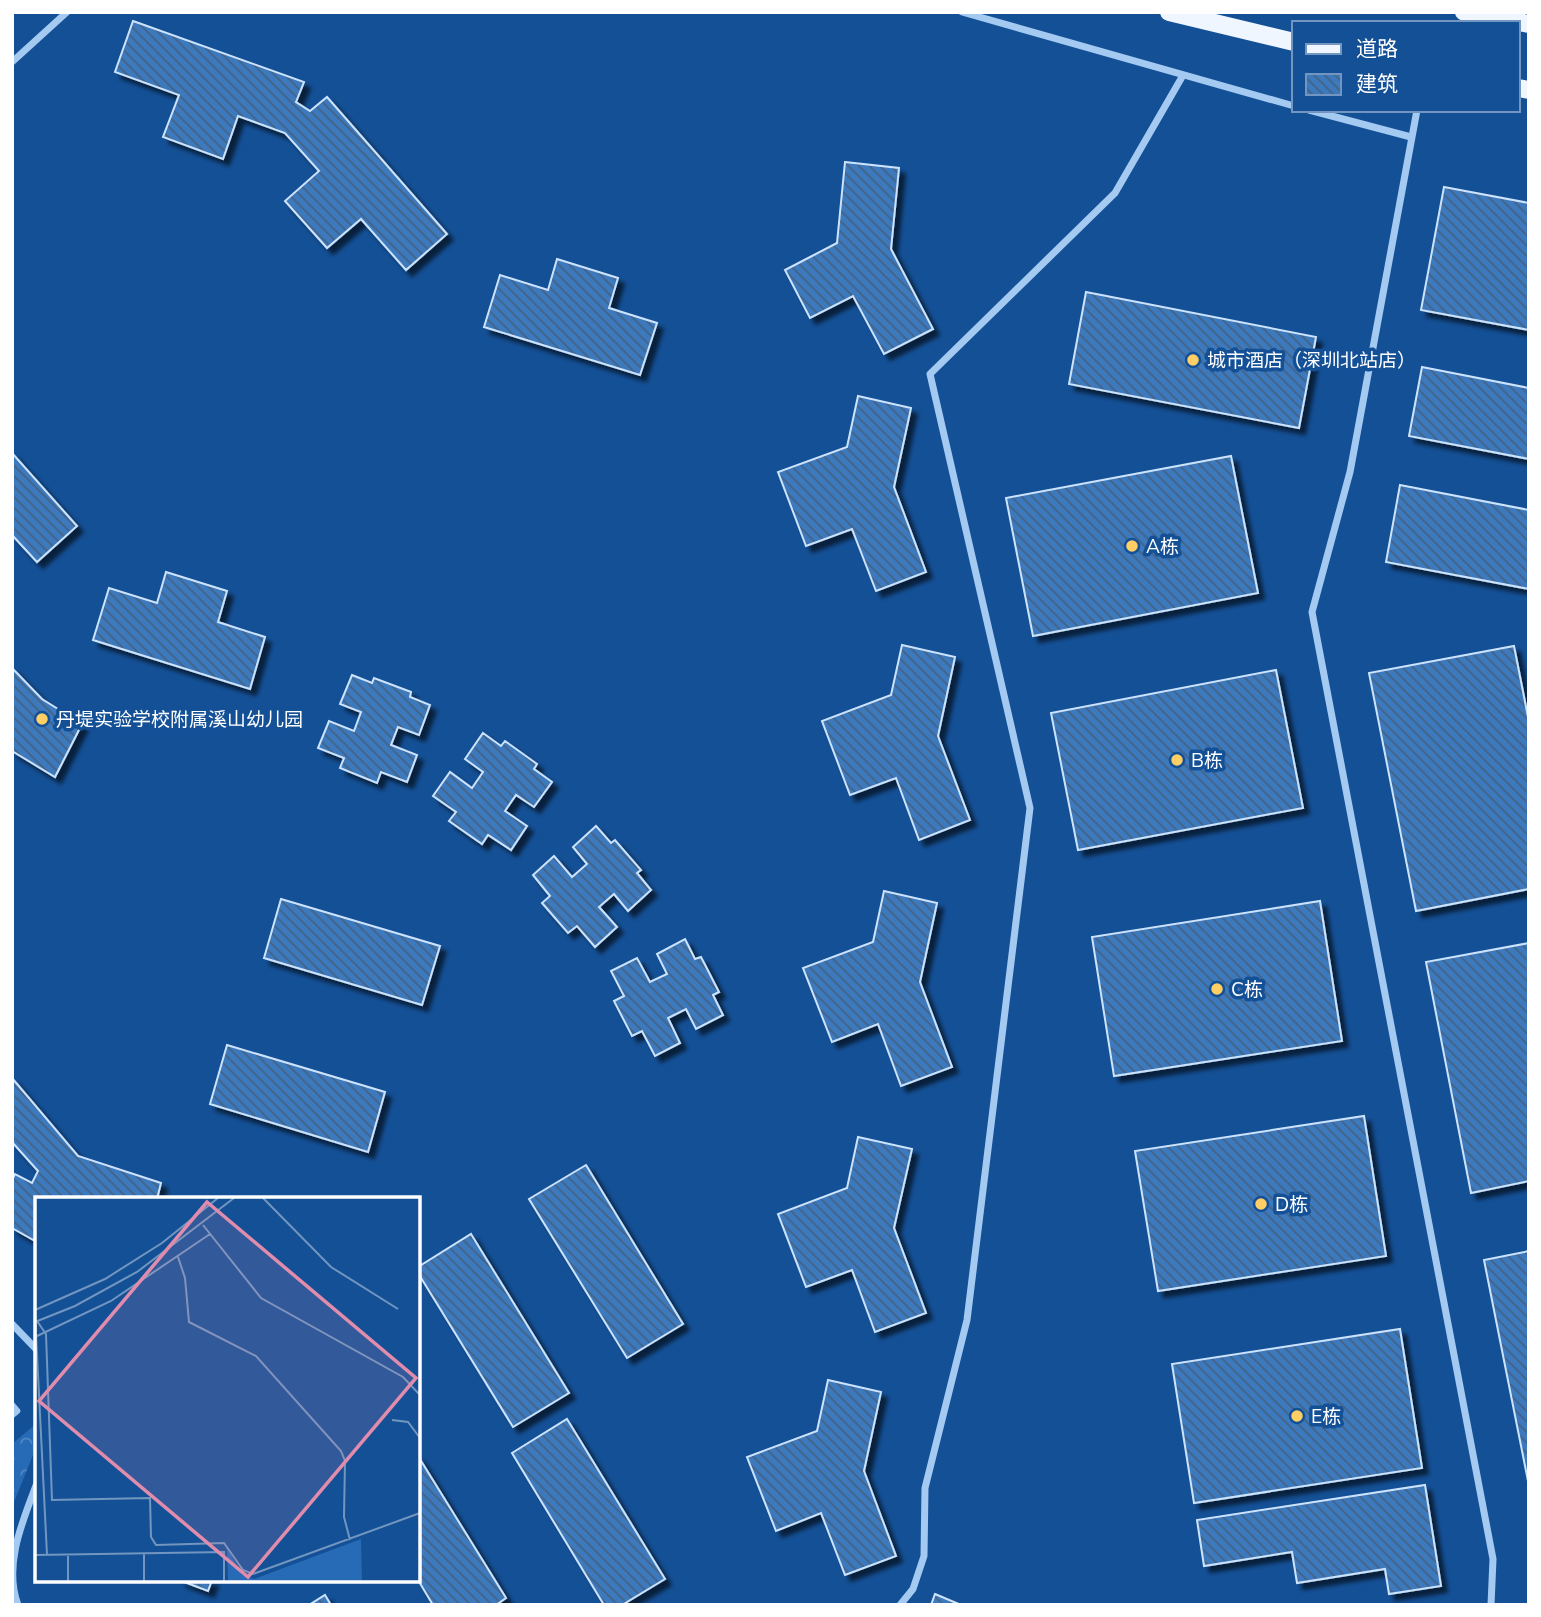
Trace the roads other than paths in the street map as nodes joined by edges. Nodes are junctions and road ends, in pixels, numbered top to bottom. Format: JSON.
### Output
{"nodes":[{"id":1,"x":66,"y":12,"type":"edge"},
{"id":2,"x":962,"y":12,"type":"edge"},
{"id":3,"x":1169,"y":12,"type":"edge"},
{"id":4,"x":1464,"y":12,"type":"edge"},
{"id":5,"x":1513,"y":21,"type":"edge"},
{"id":6,"x":1292,"y":42,"type":"edge"},
{"id":7,"x":12,"y":62,"type":"edge"},
{"id":8,"x":1182,"y":77,"type":"junction"},
{"id":9,"x":1292,"y":105,"type":"edge"},
{"id":10,"x":1317,"y":112,"type":"edge"},
{"id":11,"x":1417,"y":112,"type":"edge"},
{"id":12,"x":1411,"y":137,"type":"junction"},
{"id":13,"x":12,"y":1324,"type":"edge"},
{"id":14,"x":35,"y":1348,"type":"edge"},
{"id":15,"x":12,"y":1404,"type":"edge"},
{"id":16,"x":12,"y":1416,"type":"edge"},
{"id":17,"x":35,"y":1488,"type":"edge"},
{"id":18,"x":18,"y":1605,"type":"edge"},
{"id":19,"x":900,"y":1605,"type":"edge"},
{"id":20,"x":1491,"y":1605,"type":"edge"}],
"edges":[{"from":1,"to":7,"type":"street"},
{"from":2,"to":8,"type":"street"},
{"from":3,"to":6,"type":"main road"},
{"from":4,"to":5,"type":"main road"},
{"from":8,"to":9,"type":"street"},
{"from":8,"to":19,"type":"street"},
{"from":10,"to":12,"type":"street"},
{"from":11,"to":12,"type":"street"},
{"from":12,"to":20,"type":"street"},
{"from":13,"to":14,"type":"street"},
{"from":15,"to":16,"type":"lane"},
{"from":17,"to":18,"type":"street"}]}
